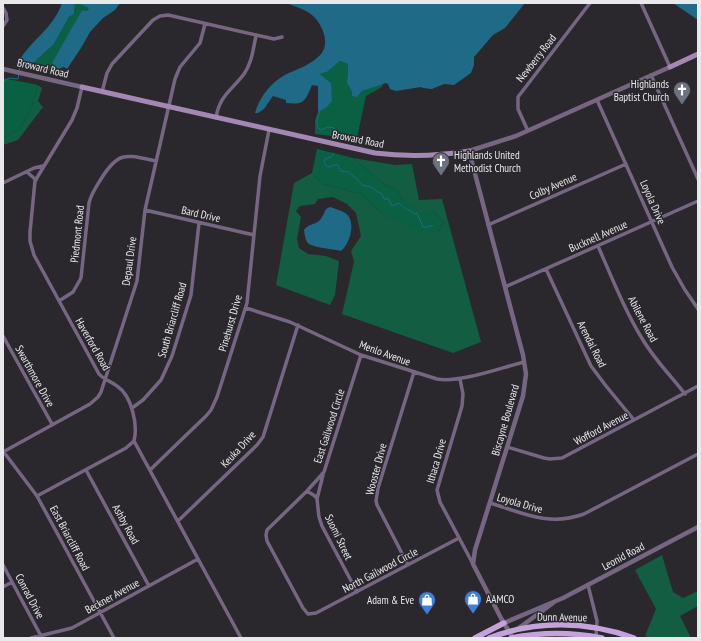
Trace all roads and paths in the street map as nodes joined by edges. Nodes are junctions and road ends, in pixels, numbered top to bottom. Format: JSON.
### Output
{"nodes":[{"id":1,"x":590,"y":3,"type":"edge"},
{"id":2,"x":641,"y":3,"type":"edge"},
{"id":3,"x":3,"y":8,"type":"edge"},
{"id":4,"x":205,"y":24,"type":"junction"},
{"id":5,"x":3,"y":26,"type":"edge"},
{"id":6,"x":256,"y":36,"type":"junction"},
{"id":7,"x":282,"y":38,"type":"dead end"},
{"id":8,"x":698,"y":54,"type":"edge"},
{"id":9,"x":670,"y":67,"type":"junction"},
{"id":10,"x":3,"y":69,"type":"edge"},
{"id":11,"x":651,"y":75,"type":"junction"},
{"id":12,"x":82,"y":87,"type":"junction"},
{"id":13,"x":102,"y":92,"type":"junction"},
{"id":14,"x":597,"y":100,"type":"junction"},
{"id":15,"x":169,"y":107,"type":"junction"},
{"id":16,"x":216,"y":118,"type":"junction"},
{"id":17,"x":269,"y":130,"type":"junction"},
{"id":18,"x":528,"y":131,"type":"junction"},
{"id":19,"x":469,"y":151,"type":"junction"},
{"id":20,"x":156,"y":161,"type":"junction"},
{"id":21,"x":626,"y":164,"type":"junction"},
{"id":22,"x":43,"y":166,"type":"junction"},
{"id":23,"x":27,"y":172,"type":"junction"},
{"id":24,"x":698,"y":179,"type":"edge"},
{"id":25,"x":36,"y":180,"type":"junction"},
{"id":26,"x":3,"y":183,"type":"edge"},
{"id":27,"x":698,"y":201,"type":"edge"},
{"id":28,"x":145,"y":210,"type":"junction"},
{"id":29,"x":652,"y":222,"type":"junction"},
{"id":30,"x":199,"y":223,"type":"junction"},
{"id":31,"x":488,"y":225,"type":"junction"},
{"id":32,"x":254,"y":235,"type":"junction"},
{"id":33,"x":598,"y":246,"type":"junction"},
{"id":34,"x":546,"y":268,"type":"junction"},
{"id":35,"x":505,"y":286,"type":"junction"},
{"id":36,"x":59,"y":301,"type":"junction"},
{"id":37,"x":246,"y":308,"type":"junction"},
{"id":38,"x":698,"y":309,"type":"edge"},
{"id":39,"x":298,"y":326,"type":"junction"},
{"id":40,"x":3,"y":336,"type":"edge"},
{"id":41,"x":361,"y":355,"type":"junction"},
{"id":42,"x":524,"y":362,"type":"junction"},
{"id":43,"x":414,"y":372,"type":"junction"},
{"id":44,"x":460,"y":379,"type":"junction"},
{"id":45,"x":106,"y":380,"type":"junction"},
{"id":46,"x":698,"y":386,"type":"edge"},
{"id":47,"x":685,"y":394,"type":"junction"},
{"id":48,"x":132,"y":408,"type":"junction"},
{"id":49,"x":634,"y":420,"type":"junction"},
{"id":50,"x":52,"y":424,"type":"junction"},
{"id":51,"x":134,"y":441,"type":"junction"},
{"id":52,"x":507,"y":447,"type":"junction"},
{"id":53,"x":3,"y":451,"type":"edge"},
{"id":54,"x":698,"y":454,"type":"edge"},
{"id":55,"x":86,"y":470,"type":"junction"},
{"id":56,"x":150,"y":470,"type":"junction"},
{"id":57,"x":324,"y":472,"type":"junction"},
{"id":58,"x":307,"y":491,"type":"junction"},
{"id":59,"x":37,"y":496,"type":"junction"},
{"id":60,"x":317,"y":499,"type":"junction"},
{"id":61,"x":490,"y":503,"type":"junction"},
{"id":62,"x":178,"y":521,"type":"junction"},
{"id":63,"x":698,"y":527,"type":"edge"},
{"id":64,"x":459,"y":538,"type":"junction"},
{"id":65,"x":198,"y":559,"type":"junction"},
{"id":66,"x":473,"y":564,"type":"junction"},
{"id":67,"x":3,"y":565,"type":"edge"},
{"id":68,"x":408,"y":565,"type":"junction"},
{"id":69,"x":12,"y":582,"type":"junction"},
{"id":70,"x":588,"y":585,"type":"junction"},
{"id":71,"x":150,"y":586,"type":"junction"},
{"id":72,"x":3,"y":587,"type":"edge"},
{"id":73,"x":357,"y":592,"type":"junction"},
{"id":74,"x":557,"y":601,"type":"junction"},
{"id":75,"x":100,"y":612,"type":"junction"},
{"id":76,"x":308,"y":614,"type":"joint"},
{"id":77,"x":504,"y":623,"type":"junction"},
{"id":78,"x":597,"y":628,"type":"junction"},
{"id":79,"x":41,"y":636,"type":"junction"},
{"id":80,"x":512,"y":636,"type":"edge"},
{"id":81,"x":599,"y":637,"type":"edge"},
{"id":82,"x":31,"y":638,"type":"edge"},
{"id":83,"x":114,"y":638,"type":"edge"},
{"id":84,"x":241,"y":638,"type":"edge"},
{"id":85,"x":476,"y":638,"type":"edge"},
{"id":86,"x":489,"y":638,"type":"edge"},
{"id":87,"x":634,"y":638,"type":"edge"}],
"edges":[{"from":1,"to":18,"type":"street","name":"Newberry Road"},
{"from":2,"to":9,"type":"street"},
{"from":3,"to":5,"type":"street"},
{"from":4,"to":6,"type":"street"},
{"from":4,"to":13,"type":"street"},
{"from":4,"to":15,"type":"street","name":"Depaul Drive"},
{"from":6,"to":7,"type":"street"},
{"from":6,"to":16,"type":"street"},
{"from":8,"to":9,"type":"main road","name":"Broward Road"},
{"from":9,"to":11,"type":"street","name":"Broward Road"},
{"from":10,"to":12,"type":"street","name":"Broward Road"},
{"from":11,"to":14,"type":"street","name":"Broward Road"},
{"from":11,"to":24,"type":"street"},
{"from":12,"to":13,"type":"main road","name":"Broward Road"},
{"from":12,"to":22,"type":"street","name":"Haverford Road"},
{"from":13,"to":15,"type":"main road","name":"Broward Road"},
{"from":14,"to":18,"type":"street","name":"Broward Road"},
{"from":14,"to":21,"type":"street","name":"Loyola Drive"},
{"from":15,"to":16,"type":"main road","name":"Broward Road"},
{"from":15,"to":20,"type":"street","name":"Depaul Drive"},
{"from":16,"to":17,"type":"main road","name":"Broward Road"},
{"from":17,"to":19,"type":"main road","name":"Broward Road"},
{"from":17,"to":32,"type":"street","name":"Pinehurst Drive"},
{"from":18,"to":19,"type":"street","name":"Broward Road"},
{"from":19,"to":31,"type":"street","name":"Biscayne Boulevard"},
{"from":20,"to":28,"type":"street","name":"Depaul Drive"},
{"from":20,"to":36,"type":"street","name":"Piedmont Road"},
{"from":21,"to":29,"type":"street","name":"Loyola Drive"},
{"from":21,"to":31,"type":"street","name":"Colby Avenue"},
{"from":22,"to":23,"type":"street"},
{"from":22,"to":25,"type":"street","name":"Haverford Road"},
{"from":23,"to":25,"type":"street"},
{"from":23,"to":26,"type":"street"},
{"from":25,"to":36,"type":"street","name":"Haverford Road"},
{"from":27,"to":29,"type":"street","name":"Bucknell Avenue"},
{"from":28,"to":30,"type":"street","name":"Bard Drive"},
{"from":28,"to":45,"type":"street","name":"Depaul Drive"},
{"from":29,"to":33,"type":"street","name":"Bucknell Avenue"},
{"from":29,"to":38,"type":"street","name":"Loyola Drive"},
{"from":30,"to":32,"type":"street","name":"Bard Drive"},
{"from":30,"to":48,"type":"street","name":"South Briarcliff Road"},
{"from":31,"to":35,"type":"street","name":"Biscayne Boulevard"},
{"from":32,"to":37,"type":"street","name":"Pinehurst Drive"},
{"from":33,"to":34,"type":"street","name":"Bucknell Avenue"},
{"from":33,"to":47,"type":"street","name":"Abilene Road"},
{"from":34,"to":35,"type":"street","name":"Bucknell Avenue"},
{"from":34,"to":49,"type":"street","name":"Arendal Road"},
{"from":35,"to":42,"type":"street","name":"Biscayne Boulevard"},
{"from":36,"to":45,"type":"street","name":"Haverford Road"},
{"from":37,"to":39,"type":"street","name":"Menlo Avenue"},
{"from":37,"to":56,"type":"street","name":"Pinehurst Drive"},
{"from":39,"to":41,"type":"street","name":"Menlo Avenue"},
{"from":39,"to":62,"type":"street","name":"Keuka Drive"},
{"from":40,"to":50,"type":"street","name":"Swarthmore Drive"},
{"from":41,"to":43,"type":"street","name":"Menlo Avenue"},
{"from":41,"to":57,"type":"street","name":"East Gailwood Circle"},
{"from":42,"to":44,"type":"street","name":"Menlo Avenue"},
{"from":42,"to":52,"type":"street","name":"Biscayne Boulevard"},
{"from":43,"to":44,"type":"street","name":"Menlo Avenue"},
{"from":43,"to":68,"type":"street","name":"Wooster Drive"},
{"from":44,"to":64,"type":"street","name":"Ithaca Drive"},
{"from":45,"to":48,"type":"street","name":"Haverford Road"},
{"from":45,"to":50,"type":"street","name":"Depaul Drive"},
{"from":46,"to":47,"type":"street","name":"Wofford Avenue"},
{"from":47,"to":49,"type":"street","name":"Wofford Avenue"},
{"from":48,"to":51,"type":"street","name":"Haverford Road"},
{"from":49,"to":52,"type":"street","name":"Wofford Avenue"},
{"from":50,"to":53,"type":"street","name":"Depaul Drive"},
{"from":51,"to":55,"type":"street"},
{"from":51,"to":56,"type":"street"},
{"from":52,"to":61,"type":"street","name":"Biscayne Boulevard"},
{"from":53,"to":59,"type":"street","name":"East Briarcliff Road"},
{"from":54,"to":61,"type":"street","name":"Loyola Drive"},
{"from":55,"to":59,"type":"street"},
{"from":55,"to":71,"type":"street","name":"Ashby Road"},
{"from":56,"to":62,"type":"street"},
{"from":57,"to":58,"type":"street","name":"East Gailwood Circle"},
{"from":57,"to":60,"type":"street"},
{"from":58,"to":60,"type":"street"},
{"from":58,"to":76,"type":"street","name":"East Gailwood Circle"},
{"from":59,"to":75,"type":"street","name":"East Briarcliff Road"},
{"from":60,"to":73,"type":"street","name":"Suomi Street"},
{"from":61,"to":66,"type":"street","name":"Biscayne Boulevard"},
{"from":62,"to":65,"type":"street"},
{"from":63,"to":70,"type":"street","name":"Leonid Road"},
{"from":64,"to":66,"type":"street","name":"Ithaca Drive"},
{"from":64,"to":68,"type":"street","name":"North Gailwood Circle"},
{"from":65,"to":71,"type":"street","name":"Beckner Avenue"},
{"from":65,"to":84,"type":"street"},
{"from":66,"to":77,"type":"street"},
{"from":67,"to":69,"type":"street","name":"Conrad Drive"},
{"from":68,"to":73,"type":"street","name":"North Gailwood Circle"},
{"from":69,"to":72,"type":"street"},
{"from":69,"to":79,"type":"street","name":"Conrad Drive"},
{"from":70,"to":74,"type":"street","name":"Leonid Road"},
{"from":70,"to":78,"type":"street"},
{"from":71,"to":75,"type":"street","name":"Beckner Avenue"},
{"from":73,"to":76,"type":"street","name":"North Gailwood Circle"},
{"from":74,"to":77,"type":"street","name":"Leonid Road"},
{"from":74,"to":80,"type":"street","name":"Leonid Road"},
{"from":75,"to":79,"type":"street","name":"Beckner Avenue"},
{"from":75,"to":83,"type":"street","name":"East Briarcliff Road"},
{"from":77,"to":80,"type":"street"},
{"from":77,"to":85,"type":"main road"},
{"from":78,"to":80,"type":"main road","name":"Dunn Avenue"},
{"from":78,"to":81,"type":"street"},
{"from":78,"to":87,"type":"main road","name":"Dunn Avenue"},
{"from":79,"to":82,"type":"street","name":"Beckner Avenue"},
{"from":80,"to":81,"type":"main road","name":"Dunn Avenue"},
{"from":80,"to":86,"type":"main road","name":"Dunn Avenue"}]}
